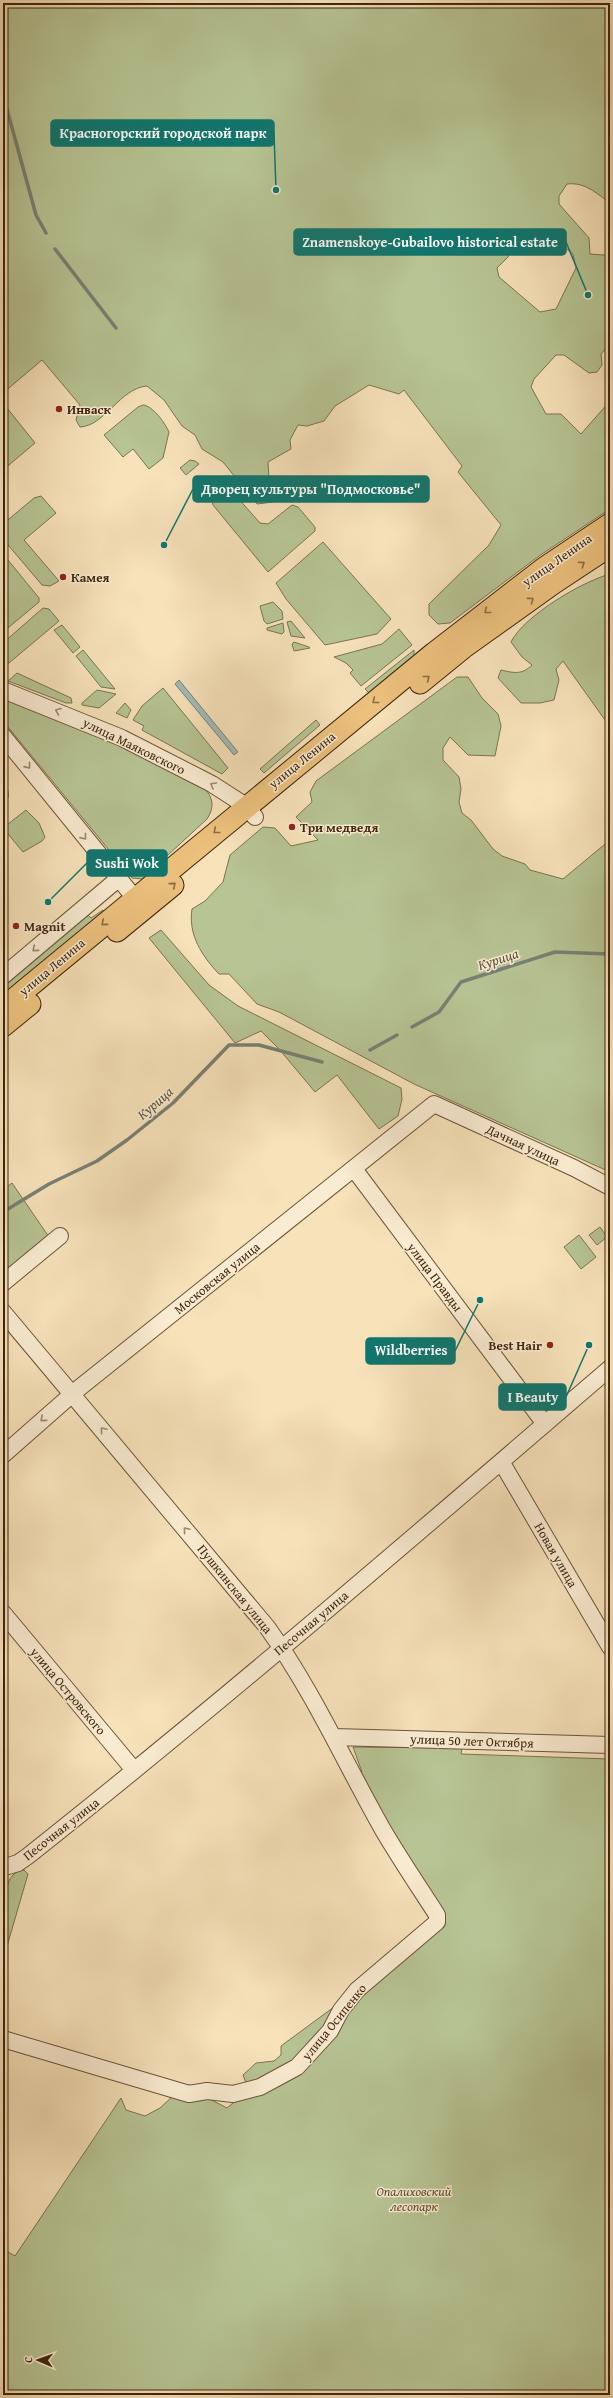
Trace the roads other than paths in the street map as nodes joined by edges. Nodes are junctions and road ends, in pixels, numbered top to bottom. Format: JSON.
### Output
{"nodes":[{"id":1,"x":610,"y":524,"type":"edge"},
{"id":2,"x":610,"y":546,"type":"edge"},
{"id":3,"x":4,"y":690,"type":"edge"},
{"id":4,"x":3,"y":736,"type":"edge"},
{"id":5,"x":251,"y":811,"type":"junction"},
{"id":6,"x":118,"y":878,"type":"junction"},
{"id":7,"x":139,"y":904,"type":"junction"},
{"id":8,"x":3,"y":976,"type":"edge"},
{"id":9,"x":3,"y":1008,"type":"edge"},
{"id":10,"x":3,"y":1026,"type":"edge"},
{"id":11,"x":434,"y":1104,"type":"joint"},
{"id":12,"x":354,"y":1168,"type":"junction"},
{"id":13,"x":610,"y":1187,"type":"edge"},
{"id":14,"x":60,"y":1236,"type":"dead end"},
{"id":15,"x":3,"y":1283,"type":"edge"},
{"id":16,"x":3,"y":1312,"type":"edge"},
{"id":17,"x":610,"y":1368,"type":"edge"},
{"id":18,"x":73,"y":1394,"type":"junction"},
{"id":19,"x":545,"y":1424,"type":"junction"},
{"id":20,"x":3,"y":1455,"type":"edge"},
{"id":21,"x":502,"y":1463,"type":"junction"},
{"id":22,"x":3,"y":1613,"type":"edge"},
{"id":23,"x":282,"y":1647,"type":"junction"},
{"id":24,"x":610,"y":1647,"type":"edge"},
{"id":25,"x":335,"y":1737,"type":"junction"},
{"id":26,"x":610,"y":1746,"type":"edge"},
{"id":27,"x":134,"y":1770,"type":"junction"},
{"id":28,"x":4,"y":1870,"type":"edge"},
{"id":29,"x":437,"y":1915,"type":"joint"},
{"id":30,"x":3,"y":2039,"type":"edge"}],
"edges":[{"from":1,"to":5,"type":"main road","name":"улица Ленина","one_way":true},
{"from":5,"to":2,"type":"main road","name":"улица Ленина","one_way":true},
{"from":5,"to":3,"type":"street","name":"улица Маяковского","one_way":true},
{"from":4,"to":6,"type":"street","one_way":true},
{"from":5,"to":7,"type":"main road","name":"улица Ленина"},
{"from":6,"to":7,"type":"street"},
{"from":6,"to":8,"type":"street","one_way":true},
{"from":7,"to":9,"type":"main road","name":"улица Ленина","one_way":true},
{"from":7,"to":10,"type":"main road","name":"улица Ленина"},
{"from":11,"to":12,"type":"street","name":"Московская улица"},
{"from":11,"to":13,"type":"street","name":"Дачная улица"},
{"from":12,"to":18,"type":"street","name":"Московская улица"},
{"from":12,"to":19,"type":"street","name":"улица Правды"},
{"from":14,"to":15,"type":"street"},
{"from":16,"to":18,"type":"street","name":"Пушкинская улица"},
{"from":17,"to":19,"type":"street","name":"Песочная улица"},
{"from":18,"to":20,"type":"street","name":"Московская улица","one_way":true},
{"from":23,"to":18,"type":"street","name":"Пушкинская улица","one_way":true},
{"from":19,"to":21,"type":"street","name":"Песочная улица"},
{"from":21,"to":23,"type":"street","name":"Песочная улица"},
{"from":21,"to":24,"type":"street","name":"Новая улица"},
{"from":22,"to":27,"type":"street","name":"улица Островского"},
{"from":23,"to":25,"type":"street","name":"Пушкинская улица"},
{"from":23,"to":27,"type":"street","name":"Песочная улица"},
{"from":25,"to":26,"type":"street","name":"улица 50 лет Октября"},
{"from":25,"to":29,"type":"street","name":"Пушкинская улица"},
{"from":27,"to":28,"type":"street","name":"Песочная улица"},
{"from":29,"to":30,"type":"street","name":"улица Осипенко"}]}
